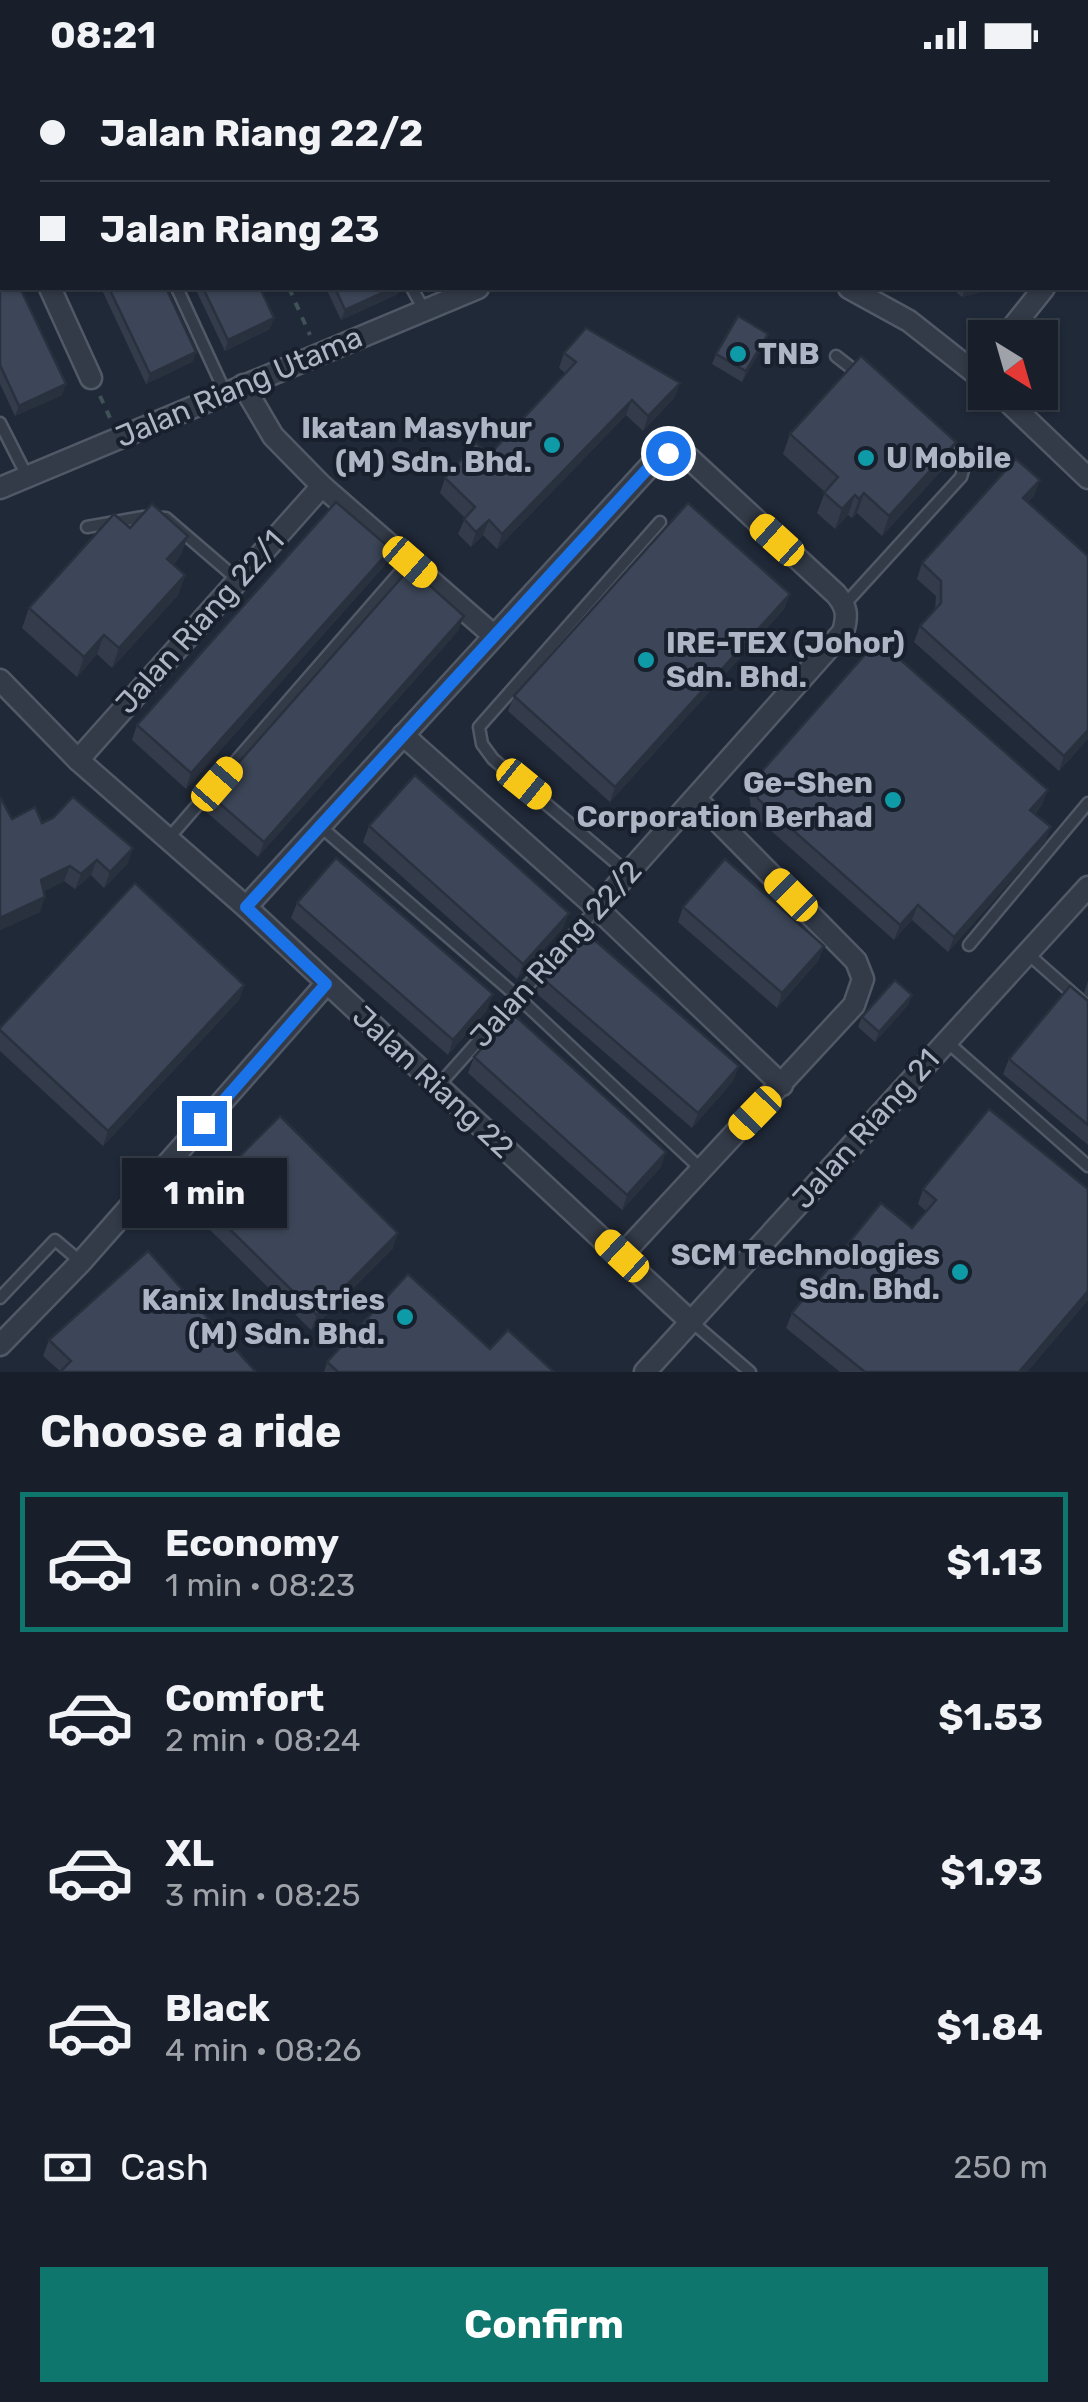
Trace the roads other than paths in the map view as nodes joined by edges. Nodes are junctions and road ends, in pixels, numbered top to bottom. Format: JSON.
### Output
{"nodes":[{"id":1,"x":51,"y":290,"type":"edge"},
{"id":2,"x":178,"y":290,"type":"edge"},
{"id":3,"x":413,"y":290,"type":"edge"},
{"id":4,"x":473,"y":290,"type":"edge"},
{"id":5,"x":852,"y":290,"type":"edge"},
{"id":6,"x":1042,"y":290,"type":"edge"},
{"id":7,"x":424,"y":310,"type":"junction"},
{"id":8,"x":1018,"y":320,"type":"edge"},
{"id":9,"x":836,"y":356,"type":"dead end"},
{"id":10,"x":968,"y":361,"type":"edge"},
{"id":11,"x":91,"y":378,"type":"road end"},
{"id":12,"x":867,"y":381,"type":"edge"},
{"id":13,"x":234,"y":388,"type":"junction"},
{"id":14,"x":1017,"y":410,"type":"edge"},
{"id":15,"x":0,"y":423,"type":"edge"},
{"id":16,"x":928,"y":432,"type":"edge"},
{"id":17,"x":26,"y":476,"type":"junction"},
{"id":18,"x":1088,"y":478,"type":"edge"},
{"id":19,"x":322,"y":486,"type":"junction"},
{"id":20,"x":0,"y":488,"type":"edge"},
{"id":21,"x":660,"y":522,"type":"dead end"},
{"id":22,"x":87,"y":527,"type":"dead end"},
{"id":23,"x":410,"y":562,"type":"junction"},
{"id":24,"x":237,"y":579,"type":"junction"},
{"id":25,"x":845,"y":604,"type":"junction"},
{"id":26,"x":493,"y":634,"type":"junction"},
{"id":27,"x":0,"y":680,"type":"edge"},
{"id":28,"x":403,"y":736,"type":"junction"},
{"id":29,"x":78,"y":760,"type":"junction"},
{"id":30,"x":696,"y":800,"type":"junction"},
{"id":31,"x":1088,"y":804,"type":"edge"},
{"id":32,"x":321,"y":826,"type":"junction"},
{"id":33,"x":168,"y":839,"type":"junction"},
{"id":34,"x":628,"y":873,"type":"junction"},
{"id":35,"x":1088,"y":887,"type":"edge"},
{"id":36,"x":246,"y":907,"type":"junction"},
{"id":37,"x":597,"y":908,"type":"junction"},
{"id":38,"x":969,"y":945,"type":"dead end"},
{"id":39,"x":1026,"y":952,"type":"junction"},
{"id":40,"x":326,"y":984,"type":"junction"},
{"id":41,"x":518,"y":998,"type":"junction"},
{"id":42,"x":1088,"y":1006,"type":"edge"},
{"id":43,"x":946,"y":1041,"type":"junction"},
{"id":44,"x":782,"y":1084,"type":"junction"},
{"id":45,"x":439,"y":1086,"type":"junction"},
{"id":46,"x":1088,"y":1166,"type":"edge"},
{"id":47,"x":701,"y":1169,"type":"junction"},
{"id":48,"x":622,"y":1256,"type":"junction"},
{"id":49,"x":82,"y":1262,"type":"junction"},
{"id":50,"x":0,"y":1298,"type":"edge"},
{"id":51,"x":691,"y":1322,"type":"junction"},
{"id":52,"x":0,"y":1345,"type":"edge"},
{"id":53,"x":645,"y":1372,"type":"edge"},
{"id":54,"x":750,"y":1372,"type":"edge"}],
"edges":[{"from":1,"to":11,"type":"street"},
{"from":2,"to":13,"type":"lane"},
{"from":3,"to":7,"type":"lane"},
{"from":4,"to":7,"type":"street","name":"Jalan Riang Utama"},
{"from":5,"to":10,"type":"street"},
{"from":6,"to":8,"type":"street"},
{"from":7,"to":13,"type":"street","name":"Jalan Riang Utama"},
{"from":9,"to":12,"type":"lane"},
{"from":13,"to":17,"type":"street","name":"Jalan Riang Utama"},
{"from":13,"to":19,"type":"street"},
{"from":14,"to":18,"type":"street"},
{"from":15,"to":17,"type":"lane"},
{"from":16,"to":25,"type":"lane"},
{"from":17,"to":20,"type":"street","name":"Jalan Riang Utama"},
{"from":19,"to":23,"type":"street"},
{"from":19,"to":24,"type":"street","name":"Jalan Riang 22/1"},
{"from":21,"to":34,"type":"lane"},
{"from":22,"to":24,"type":"lane"},
{"from":23,"to":26,"type":"street"},
{"from":23,"to":33,"type":"lane"},
{"from":24,"to":29,"type":"street","name":"Jalan Riang 22/1"},
{"from":25,"to":26,"type":"street"},
{"from":25,"to":30,"type":"street","name":"Jalan Riang 22/2"},
{"from":26,"to":28,"type":"street"},
{"from":27,"to":29,"type":"street","name":"Jalan Riang 22"},
{"from":28,"to":32,"type":"street"},
{"from":28,"to":37,"type":"street"},
{"from":29,"to":33,"type":"street","name":"Jalan Riang 22"},
{"from":30,"to":34,"type":"street","name":"Jalan Riang 22/2"},
{"from":30,"to":44,"type":"street"},
{"from":31,"to":38,"type":"lane"},
{"from":32,"to":36,"type":"street"},
{"from":32,"to":41,"type":"lane"},
{"from":33,"to":36,"type":"street","name":"Jalan Riang 22"},
{"from":34,"to":37,"type":"street","name":"Jalan Riang 22/2"},
{"from":35,"to":39,"type":"street","name":"Jalan Riang 21"},
{"from":36,"to":40,"type":"street","name":"Jalan Riang 22"},
{"from":37,"to":41,"type":"lane","name":"Jalan Riang 22/2"},
{"from":37,"to":44,"type":"street"},
{"from":39,"to":42,"type":"lane"},
{"from":39,"to":43,"type":"street","name":"Jalan Riang 21"},
{"from":40,"to":45,"type":"street","name":"Jalan Riang 22"},
{"from":40,"to":49,"type":"street"},
{"from":41,"to":45,"type":"lane","name":"Jalan Riang 22/2"},
{"from":41,"to":47,"type":"lane"},
{"from":43,"to":46,"type":"lane"},
{"from":43,"to":51,"type":"street","name":"Jalan Riang 21"},
{"from":44,"to":47,"type":"street"},
{"from":45,"to":48,"type":"street","name":"Jalan Riang 22"},
{"from":47,"to":48,"type":"street"},
{"from":48,"to":51,"type":"street","name":"Jalan Riang 22"},
{"from":49,"to":50,"type":"lane"},
{"from":49,"to":52,"type":"street"},
{"from":51,"to":53,"type":"street","name":"Jalan Riang 21"},
{"from":51,"to":54,"type":"lane"}]}
